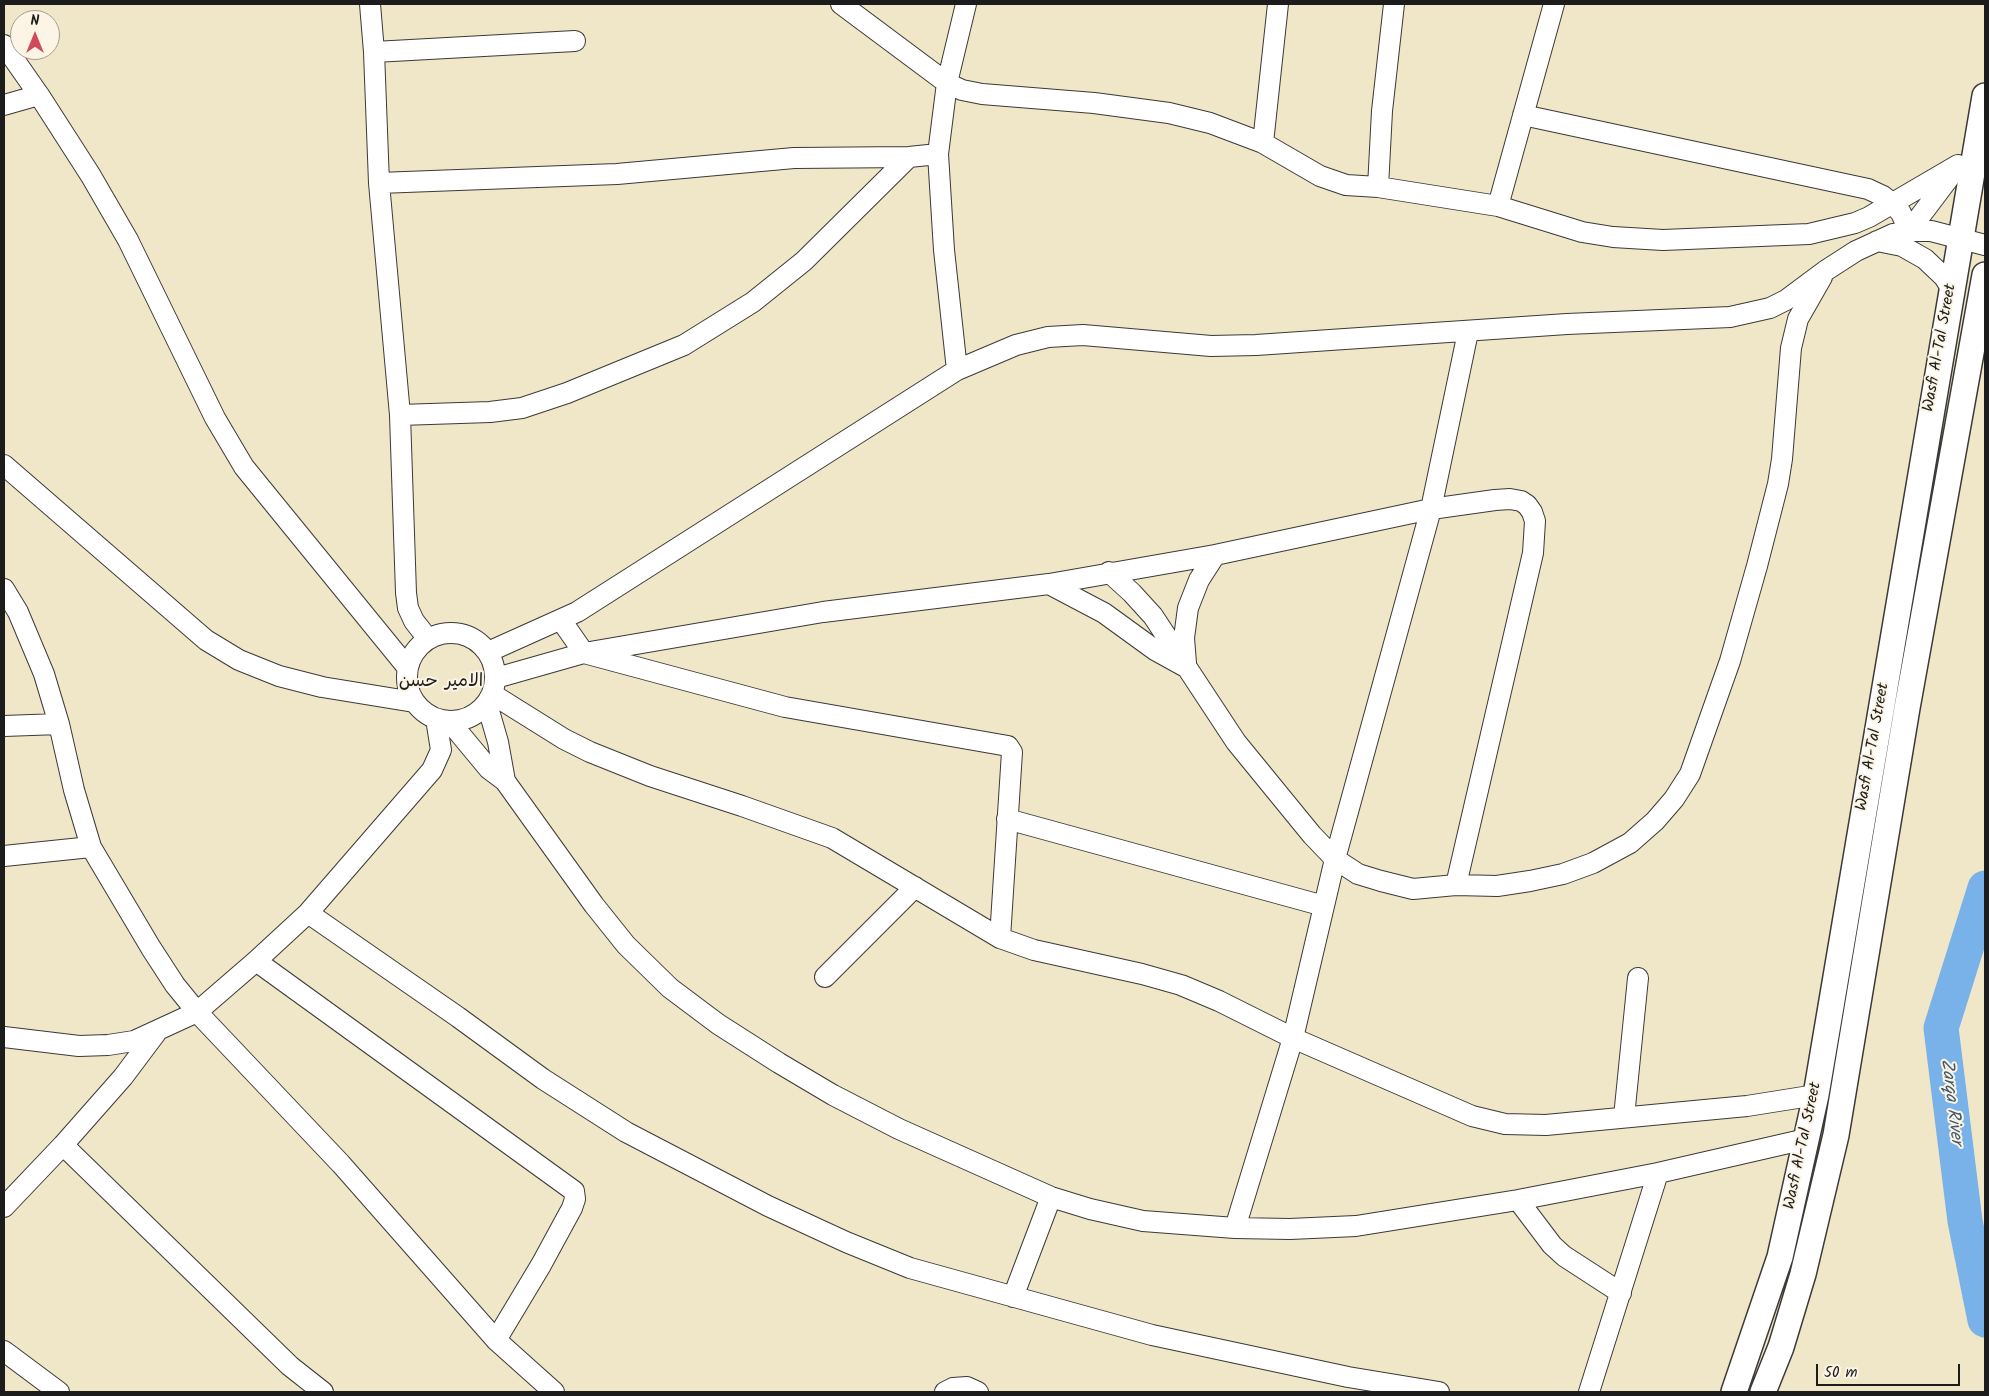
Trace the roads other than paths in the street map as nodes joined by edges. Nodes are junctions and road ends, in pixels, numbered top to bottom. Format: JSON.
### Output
{"nodes":[{"id":1,"x":370,"y":4,"type":"edge"},
{"id":2,"x":841,"y":4,"type":"edge"},
{"id":3,"x":966,"y":4,"type":"edge"},
{"id":4,"x":1278,"y":4,"type":"edge"},
{"id":5,"x":1394,"y":4,"type":"edge"},
{"id":6,"x":1554,"y":4,"type":"edge"},
{"id":7,"x":576,"y":41,"type":"dead end"},
{"id":8,"x":4,"y":45,"type":"edge"},
{"id":9,"x":374,"y":52,"type":"junction"},
{"id":10,"x":946,"y":84,"type":"junction"},
{"id":11,"x":39,"y":95,"type":"junction"},
{"id":12,"x":1985,"y":96,"type":"edge"},
{"id":13,"x":4,"y":105,"type":"edge"},
{"id":14,"x":1523,"y":115,"type":"junction"},
{"id":15,"x":1980,"y":127,"type":"junction"},
{"id":16,"x":1263,"y":143,"type":"junction"},
{"id":17,"x":938,"y":154,"type":"junction"},
{"id":18,"x":909,"y":157,"type":"junction"},
{"id":19,"x":1958,"y":165,"type":"junction"},
{"id":20,"x":379,"y":183,"type":"junction"},
{"id":21,"x":1378,"y":187,"type":"junction"},
{"id":22,"x":1893,"y":204,"type":"junction"},
{"id":23,"x":1498,"y":206,"type":"junction"},
{"id":24,"x":1909,"y":231,"type":"junction"},
{"id":25,"x":1960,"y":237,"type":"junction"},
{"id":26,"x":1877,"y":241,"type":"junction"},
{"id":27,"x":1985,"y":245,"type":"edge"},
{"id":28,"x":1825,"y":271,"type":"junction"},
{"id":29,"x":1985,"y":275,"type":"edge"},
{"id":30,"x":1951,"y":288,"type":"junction"},
{"id":31,"x":1468,"y":332,"type":"junction"},
{"id":32,"x":957,"y":370,"type":"junction"},
{"id":33,"x":400,"y":415,"type":"junction"},
{"id":34,"x":4,"y":465,"type":"edge"},
{"id":35,"x":1430,"y":508,"type":"junction"},
{"id":36,"x":1215,"y":555,"type":"junction"},
{"id":37,"x":1109,"y":572,"type":"junction"},
{"id":38,"x":1049,"y":584,"type":"junction"},
{"id":39,"x":4,"y":589,"type":"edge"},
{"id":40,"x":561,"y":620,"type":"junction"},
{"id":41,"x":428,"y":639,"type":"junction"},
{"id":42,"x":488,"y":652,"type":"junction"},
{"id":43,"x":584,"y":653,"type":"junction"},
{"id":44,"x":407,"y":667,"type":"junction"},
{"id":45,"x":1186,"y":667,"type":"junction"},
{"id":46,"x":492,"y":692,"type":"junction"},
{"id":47,"x":414,"y":702,"type":"junction"},
{"id":48,"x":443,"y":720,"type":"junction"},
{"id":49,"x":59,"y":724,"type":"junction"},
{"id":50,"x":4,"y":726,"type":"edge"},
{"id":51,"x":505,"y":782,"type":"junction"},
{"id":52,"x":1007,"y":820,"type":"junction"},
{"id":53,"x":91,"y":847,"type":"junction"},
{"id":54,"x":4,"y":856,"type":"edge"},
{"id":55,"x":1335,"y":859,"type":"junction"},
{"id":56,"x":1456,"y":885,"type":"junction"},
{"id":57,"x":915,"y":887,"type":"junction"},
{"id":58,"x":1324,"y":906,"type":"junction"},
{"id":59,"x":308,"y":913,"type":"junction"},
{"id":60,"x":1000,"y":938,"type":"junction"},
{"id":61,"x":256,"y":961,"type":"junction"},
{"id":62,"x":825,"y":977,"type":"dead end"},
{"id":63,"x":1638,"y":978,"type":"dead end"},
{"id":64,"x":197,"y":1012,"type":"junction"},
{"id":65,"x":157,"y":1030,"type":"junction"},
{"id":66,"x":4,"y":1037,"type":"edge"},
{"id":67,"x":1292,"y":1038,"type":"junction"},
{"id":68,"x":1816,"y":1095,"type":"junction"},
{"id":69,"x":1624,"y":1117,"type":"junction"},
{"id":70,"x":1806,"y":1139,"type":"junction"},
{"id":71,"x":63,"y":1145,"type":"junction"},
{"id":72,"x":1658,"y":1173,"type":"junction"},
{"id":73,"x":1051,"y":1197,"type":"junction"},
{"id":74,"x":1518,"y":1200,"type":"junction"},
{"id":75,"x":4,"y":1207,"type":"edge"},
{"id":76,"x":1234,"y":1228,"type":"junction"},
{"id":77,"x":1621,"y":1293,"type":"junction"},
{"id":78,"x":1013,"y":1297,"type":"junction"},
{"id":79,"x":496,"y":1340,"type":"junction"},
{"id":80,"x":4,"y":1352,"type":"edge"},
{"id":81,"x":59,"y":1392,"type":"edge"},
{"id":82,"x":323,"y":1392,"type":"edge"},
{"id":83,"x":554,"y":1392,"type":"edge"},
{"id":84,"x":945,"y":1392,"type":"edge"},
{"id":85,"x":978,"y":1392,"type":"edge"},
{"id":86,"x":1439,"y":1392,"type":"edge"},
{"id":87,"x":1590,"y":1392,"type":"edge"},
{"id":88,"x":1734,"y":1392,"type":"edge"},
{"id":89,"x":1763,"y":1392,"type":"edge"}],
"edges":[{"from":1,"to":9,"type":"street"},
{"from":2,"to":10,"type":"street"},
{"from":3,"to":10,"type":"street"},
{"from":4,"to":16,"type":"street"},
{"from":5,"to":21,"type":"street"},
{"from":6,"to":14,"type":"street"},
{"from":7,"to":9,"type":"street"},
{"from":8,"to":11,"type":"street"},
{"from":9,"to":20,"type":"street"},
{"from":10,"to":16,"type":"street"},
{"from":10,"to":17,"type":"street"},
{"from":11,"to":13,"type":"street"},
{"from":11,"to":44,"type":"street"},
{"from":12,"to":15,"type":"main road","name":"Wasfi Al-Tal Street"},
{"from":14,"to":22,"type":"street"},
{"from":14,"to":23,"type":"street"},
{"from":15,"to":19,"type":"street"},
{"from":15,"to":25,"type":"main road","name":"Wasfi Al-Tal Street"},
{"from":16,"to":21,"type":"street"},
{"from":17,"to":18,"type":"street"},
{"from":17,"to":32,"type":"street"},
{"from":18,"to":20,"type":"street"},
{"from":18,"to":33,"type":"street"},
{"from":19,"to":22,"type":"street"},
{"from":19,"to":24,"type":"street"},
{"from":20,"to":33,"type":"street"},
{"from":21,"to":23,"type":"street"},
{"from":22,"to":23,"type":"street"},
{"from":22,"to":24,"type":"street"},
{"from":24,"to":25,"type":"street"},
{"from":24,"to":26,"type":"street"},
{"from":25,"to":27,"type":"street"},
{"from":25,"to":30,"type":"main road","name":"Wasfi Al-Tal Street"},
{"from":26,"to":28,"type":"street"},
{"from":26,"to":30,"type":"street"},
{"from":28,"to":31,"type":"street"},
{"from":28,"to":56,"type":"street"},
{"from":29,"to":89,"type":"main road","name":"Wasfi Al-Tal Street"},
{"from":30,"to":68,"type":"main road","name":"Wasfi Al-Tal Street"},
{"from":31,"to":32,"type":"street"},
{"from":31,"to":35,"type":"street"},
{"from":32,"to":40,"type":"street"},
{"from":33,"to":41,"type":"street"},
{"from":34,"to":47,"type":"street"},
{"from":35,"to":36,"type":"street"},
{"from":35,"to":55,"type":"street"},
{"from":35,"to":56,"type":"street"},
{"from":36,"to":37,"type":"street"},
{"from":36,"to":45,"type":"street"},
{"from":37,"to":38,"type":"street"},
{"from":37,"to":45,"type":"street"},
{"from":38,"to":43,"type":"street"},
{"from":38,"to":45,"type":"street"},
{"from":39,"to":49,"type":"street"},
{"from":40,"to":42,"type":"street"},
{"from":40,"to":43,"type":"street"},
{"from":41,"to":42,"type":"street"},
{"from":41,"to":44,"type":"street"},
{"from":42,"to":46,"type":"street"},
{"from":43,"to":46,"type":"street"},
{"from":43,"to":52,"type":"street"},
{"from":44,"to":47,"type":"street"},
{"from":45,"to":55,"type":"street"},
{"from":46,"to":48,"type":"street"},
{"from":46,"to":51,"type":"street"},
{"from":46,"to":57,"type":"street"},
{"from":47,"to":48,"type":"street"},
{"from":48,"to":51,"type":"street"},
{"from":48,"to":59,"type":"street"},
{"from":49,"to":50,"type":"street"},
{"from":49,"to":53,"type":"street"},
{"from":51,"to":73,"type":"street"},
{"from":52,"to":58,"type":"street"},
{"from":52,"to":60,"type":"street"},
{"from":53,"to":54,"type":"street"},
{"from":53,"to":64,"type":"street"},
{"from":55,"to":56,"type":"street"},
{"from":55,"to":58,"type":"street"},
{"from":57,"to":60,"type":"street"},
{"from":57,"to":62,"type":"street"},
{"from":58,"to":67,"type":"street"},
{"from":59,"to":61,"type":"street"},
{"from":59,"to":78,"type":"street"},
{"from":60,"to":67,"type":"street"},
{"from":61,"to":64,"type":"street"},
{"from":61,"to":79,"type":"street"},
{"from":63,"to":69,"type":"street"},
{"from":64,"to":65,"type":"street"},
{"from":64,"to":79,"type":"street"},
{"from":65,"to":66,"type":"street"},
{"from":65,"to":71,"type":"street"},
{"from":67,"to":69,"type":"street"},
{"from":67,"to":76,"type":"street"},
{"from":68,"to":69,"type":"street"},
{"from":68,"to":70,"type":"main road","name":"Wasfi Al-Tal Street"},
{"from":70,"to":72,"type":"street"},
{"from":70,"to":88,"type":"main road","name":"Wasfi Al-Tal Street"},
{"from":71,"to":75,"type":"street"},
{"from":71,"to":82,"type":"street"},
{"from":72,"to":74,"type":"street"},
{"from":72,"to":77,"type":"street"},
{"from":73,"to":76,"type":"street"},
{"from":73,"to":78,"type":"street"},
{"from":74,"to":76,"type":"street"},
{"from":74,"to":77,"type":"street"},
{"from":77,"to":87,"type":"street"},
{"from":78,"to":86,"type":"street"},
{"from":79,"to":83,"type":"street"},
{"from":80,"to":81,"type":"street"},
{"from":84,"to":85,"type":"street"}]}
